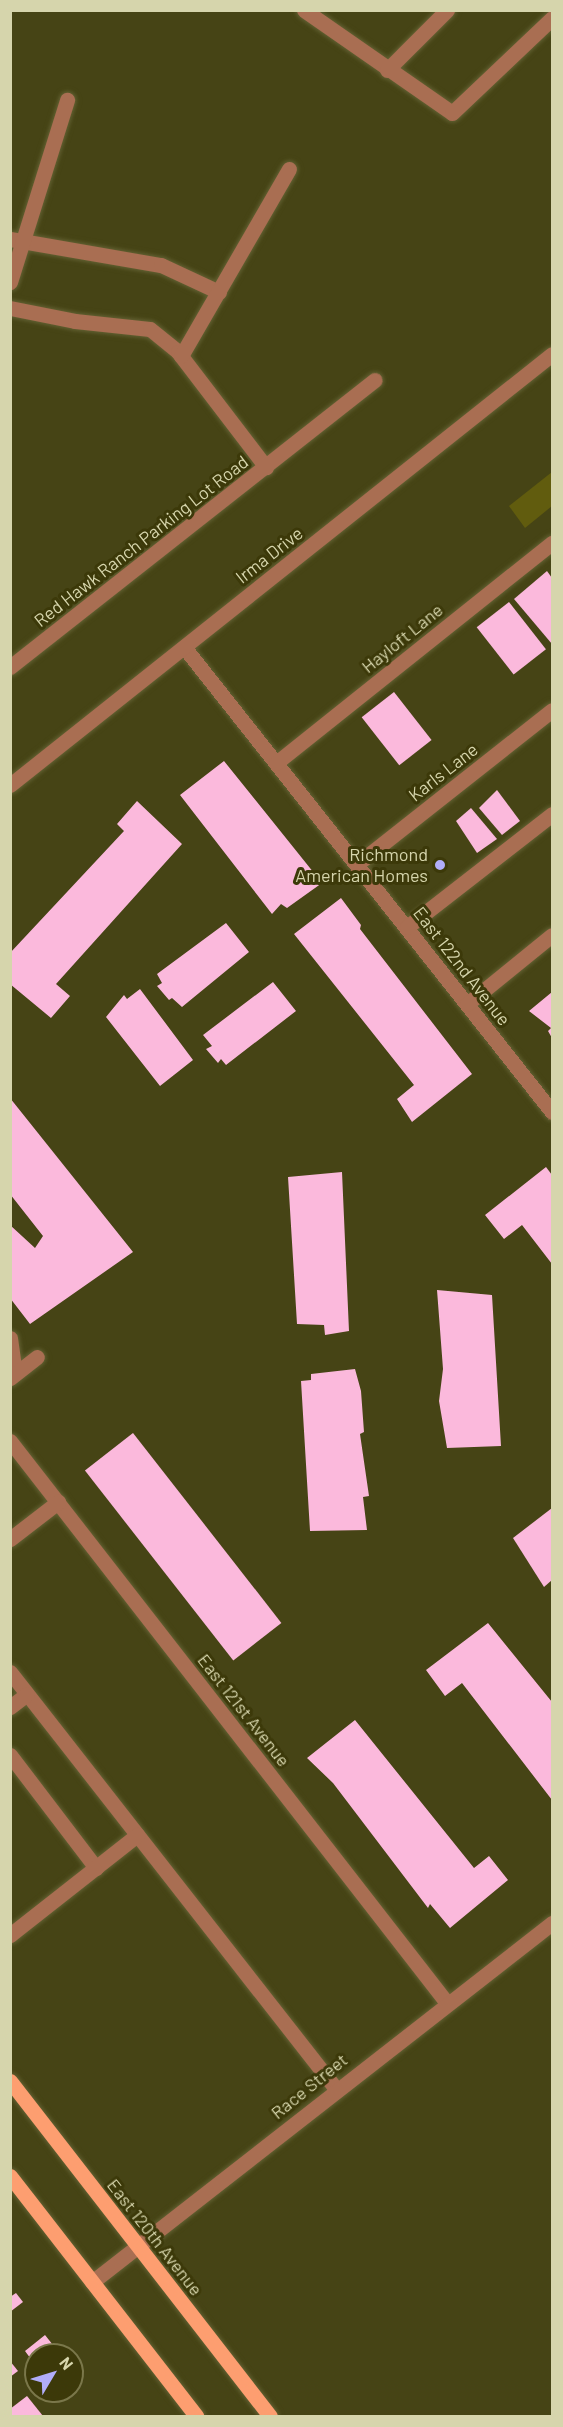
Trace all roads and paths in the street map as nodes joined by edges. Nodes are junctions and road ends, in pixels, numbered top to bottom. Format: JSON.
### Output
{"nodes":[{"id":1,"x":304,"y":10,"type":"edge"},
{"id":2,"x":447,"y":10,"type":"edge"},
{"id":3,"x":552,"y":18,"type":"edge"},
{"id":4,"x":387,"y":70,"type":"junction"},
{"id":5,"x":67,"y":100,"type":"dead end"},
{"id":6,"x":290,"y":169,"type":"dead end"},
{"id":7,"x":16,"y":241,"type":"edge"},
{"id":8,"x":10,"y":282,"type":"edge"},
{"id":9,"x":219,"y":292,"type":"junction"},
{"id":10,"x":10,"y":308,"type":"edge"},
{"id":11,"x":552,"y":354,"type":"edge"},
{"id":12,"x":182,"y":356,"type":"junction"},
{"id":13,"x":375,"y":380,"type":"dead end"},
{"id":14,"x":266,"y":467,"type":"junction"},
{"id":15,"x":552,"y":543,"type":"edge"},
{"id":16,"x":184,"y":647,"type":"junction"},
{"id":17,"x":13,"y":661,"type":"edge"},
{"id":18,"x":552,"y":710,"type":"edge"},
{"id":19,"x":276,"y":763,"type":"junction"},
{"id":20,"x":10,"y":785,"type":"edge"},
{"id":21,"x":552,"y":814,"type":"edge"},
{"id":22,"x":357,"y":864,"type":"junction"},
{"id":23,"x":407,"y":927,"type":"junction"},
{"id":24,"x":552,"y":935,"type":"edge"},
{"id":25,"x":467,"y":1004,"type":"junction"},
{"id":26,"x":552,"y":1112,"type":"edge"},
{"id":27,"x":10,"y":1338,"type":"edge"},
{"id":28,"x":37,"y":1357,"type":"dead end"},
{"id":29,"x":13,"y":1376,"type":"edge"},
{"id":30,"x":10,"y":1441,"type":"edge"},
{"id":31,"x":58,"y":1502,"type":"junction"},
{"id":32,"x":10,"y":1539,"type":"edge"},
{"id":33,"x":10,"y":1672,"type":"edge"},
{"id":34,"x":27,"y":1694,"type":"junction"},
{"id":35,"x":10,"y":1707,"type":"edge"},
{"id":36,"x":10,"y":1755,"type":"edge"},
{"id":37,"x":137,"y":1835,"type":"junction"},
{"id":38,"x":96,"y":1868,"type":"junction"},
{"id":39,"x":552,"y":1923,"type":"edge"},
{"id":40,"x":10,"y":1935,"type":"edge"},
{"id":41,"x":447,"y":2003,"type":"junction"},
{"id":42,"x":10,"y":2081,"type":"edge"},
{"id":43,"x":336,"y":2089,"type":"junction"},
{"id":44,"x":10,"y":2176,"type":"edge"},
{"id":45,"x":138,"y":2247,"type":"junction"},
{"id":46,"x":92,"y":2282,"type":"junction"},
{"id":47,"x":196,"y":2416,"type":"edge"},
{"id":48,"x":270,"y":2416,"type":"edge"}],
"edges":[{"from":1,"to":4,"type":"street"},
{"from":2,"to":4,"type":"street"},
{"from":3,"to":4,"type":"street"},
{"from":5,"to":7,"type":"street"},
{"from":6,"to":9,"type":"street"},
{"from":7,"to":8,"type":"street"},
{"from":7,"to":9,"type":"street"},
{"from":9,"to":12,"type":"street"},
{"from":10,"to":12,"type":"street","name":"Red Hawk Ranch Parking Lot Road"},
{"from":11,"to":16,"type":"street","name":"Irma Drive"},
{"from":12,"to":14,"type":"street","name":"Red Hawk Ranch Parking Lot Road"},
{"from":13,"to":14,"type":"street","name":"Red Hawk Ranch Parking Lot Road"},
{"from":14,"to":17,"type":"street","name":"Red Hawk Ranch Parking Lot Road"},
{"from":15,"to":19,"type":"street","name":"Hayloft Lane"},
{"from":16,"to":19,"type":"street","name":"East 122nd Avenue"},
{"from":16,"to":20,"type":"street","name":"Irma Drive"},
{"from":18,"to":22,"type":"street","name":"Karls Lane"},
{"from":19,"to":22,"type":"street","name":"East 122nd Avenue"},
{"from":21,"to":23,"type":"street"},
{"from":22,"to":23,"type":"street","name":"East 122nd Avenue"},
{"from":23,"to":25,"type":"street","name":"East 122nd Avenue"},
{"from":24,"to":25,"type":"street"},
{"from":25,"to":26,"type":"street","name":"East 122nd Avenue"},
{"from":27,"to":29,"type":"street"},
{"from":28,"to":29,"type":"street"},
{"from":30,"to":31,"type":"street","name":"East 121st Avenue"},
{"from":31,"to":32,"type":"street"},
{"from":31,"to":41,"type":"street","name":"East 121st Avenue"},
{"from":33,"to":34,"type":"street"},
{"from":34,"to":35,"type":"street"},
{"from":34,"to":37,"type":"street"},
{"from":36,"to":38,"type":"street"},
{"from":37,"to":38,"type":"street"},
{"from":37,"to":43,"type":"street"},
{"from":38,"to":40,"type":"street"},
{"from":39,"to":41,"type":"street","name":"Race Street"},
{"from":41,"to":43,"type":"street","name":"Race Street"},
{"from":42,"to":45,"type":"main road","name":"East 120th Avenue"},
{"from":43,"to":45,"type":"street","name":"Race Street"},
{"from":44,"to":46,"type":"main road"},
{"from":45,"to":46,"type":"street","name":"Race Street"},
{"from":45,"to":48,"type":"main road","name":"East 120th Avenue"},
{"from":46,"to":47,"type":"main road"}]}
